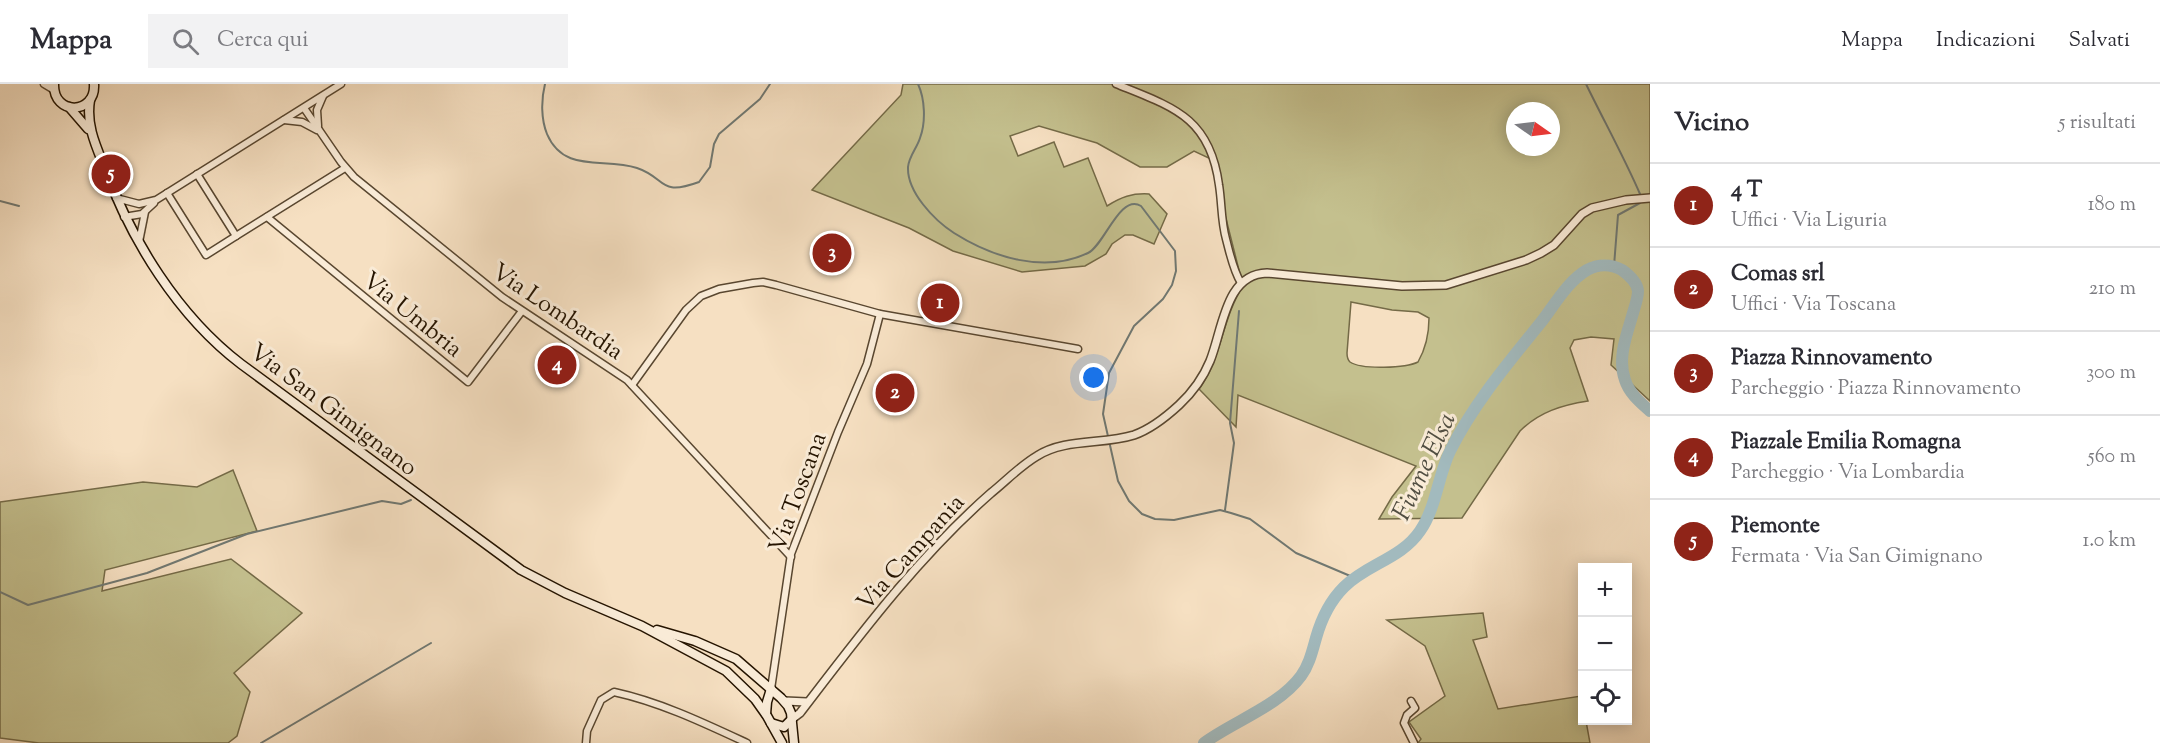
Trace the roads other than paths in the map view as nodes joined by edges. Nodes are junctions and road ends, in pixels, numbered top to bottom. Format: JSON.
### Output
{"nodes":[{"id":1,"x":44,"y":84,"type":"edge"},
{"id":2,"x":94,"y":84,"type":"edge"},
{"id":3,"x":341,"y":84,"type":"edge"},
{"id":4,"x":1116,"y":84,"type":"edge"},
{"id":5,"x":54,"y":87,"type":"edge"},
{"id":6,"x":323,"y":96,"type":"junction"},
{"id":7,"x":90,"y":100,"type":"junction"},
{"id":8,"x":69,"y":107,"type":"junction"},
{"id":9,"x":304,"y":108,"type":"junction"},
{"id":10,"x":284,"y":120,"type":"junction"},
{"id":11,"x":320,"y":132,"type":"junction"},
{"id":12,"x":92,"y":135,"type":"junction"},
{"id":13,"x":345,"y":168,"type":"junction"},
{"id":14,"x":197,"y":174,"type":"junction"},
{"id":15,"x":167,"y":193,"type":"junction"},
{"id":16,"x":116,"y":198,"type":"junction"},
{"id":17,"x":1650,"y":198,"type":"edge"},
{"id":18,"x":156,"y":200,"type":"junction"},
{"id":19,"x":145,"y":212,"type":"junction"},
{"id":20,"x":124,"y":216,"type":"junction"},
{"id":21,"x":267,"y":217,"type":"junction"},
{"id":22,"x":236,"y":236,"type":"junction"},
{"id":23,"x":139,"y":243,"type":"junction"},
{"id":24,"x":1241,"y":282,"type":"junction"},
{"id":25,"x":522,"y":311,"type":"junction"},
{"id":26,"x":880,"y":314,"type":"junction"},
{"id":27,"x":1078,"y":349,"type":"dead end"},
{"id":28,"x":632,"y":385,"type":"junction"},
{"id":29,"x":791,"y":557,"type":"junction"},
{"id":30,"x":642,"y":626,"type":"junction"},
{"id":31,"x":771,"y":689,"type":"junction"},
{"id":32,"x":785,"y":701,"type":"junction"},
{"id":33,"x":1411,"y":701,"type":"dead end"},
{"id":34,"x":807,"y":702,"type":"junction"},
{"id":35,"x":766,"y":714,"type":"junction"},
{"id":36,"x":792,"y":719,"type":"junction"},
{"id":37,"x":771,"y":723,"type":"junction"},
{"id":38,"x":586,"y":743,"type":"edge"},
{"id":39,"x":747,"y":743,"type":"edge"},
{"id":40,"x":782,"y":743,"type":"edge"},
{"id":41,"x":794,"y":743,"type":"edge"},
{"id":42,"x":1414,"y":743,"type":"edge"}],
"edges":[{"from":1,"to":5,"type":"street"},
{"from":2,"to":7,"type":"main road","name":"Via San Gimignano"},
{"from":3,"to":6,"type":"street"},
{"from":4,"to":24,"type":"street"},
{"from":5,"to":8,"type":"main road","name":"Via San Gimignano"},
{"from":6,"to":9,"type":"street"},
{"from":6,"to":11,"type":"street"},
{"from":7,"to":8,"type":"main road"},
{"from":7,"to":12,"type":"main road","name":"Via San Gimignano"},
{"from":8,"to":12,"type":"main road","name":"Via San Gimignano"},
{"from":9,"to":10,"type":"street"},
{"from":9,"to":11,"type":"street","name":"Via Lombardia"},
{"from":10,"to":11,"type":"street"},
{"from":10,"to":14,"type":"street"},
{"from":11,"to":13,"type":"street","name":"Via Lombardia"},
{"from":12,"to":16,"type":"main road","name":"Via San Gimignano"},
{"from":13,"to":21,"type":"street"},
{"from":13,"to":25,"type":"street","name":"Via Lombardia"},
{"from":14,"to":15,"type":"street"},
{"from":14,"to":22,"type":"street"},
{"from":15,"to":18,"type":"street"},
{"from":15,"to":22,"type":"street"},
{"from":16,"to":18,"type":"street"},
{"from":16,"to":20,"type":"main road","name":"Via San Gimignano"},
{"from":17,"to":24,"type":"street"},
{"from":18,"to":19,"type":"street"},
{"from":19,"to":20,"type":"street"},
{"from":19,"to":23,"type":"street"},
{"from":20,"to":23,"type":"main road","name":"Via San Gimignano"},
{"from":21,"to":22,"type":"street"},
{"from":21,"to":25,"type":"street","name":"Via Umbria"},
{"from":23,"to":30,"type":"main road","name":"Via San Gimignano"},
{"from":24,"to":34,"type":"street","name":"Via Campania"},
{"from":25,"to":28,"type":"street","name":"Via Lombardia"},
{"from":26,"to":27,"type":"street"},
{"from":26,"to":28,"type":"street"},
{"from":26,"to":29,"type":"street","name":"Via Toscana"},
{"from":28,"to":29,"type":"street","name":"Via Lombardia"},
{"from":29,"to":31,"type":"street","name":"Via Toscana"},
{"from":30,"to":31,"type":"main road","name":"Via San Gimignano"},
{"from":30,"to":35,"type":"main road","name":"Via San Gimignano"},
{"from":31,"to":32,"type":"main road","name":"Via San Gimignano"},
{"from":31,"to":35,"type":"main road"},
{"from":32,"to":34,"type":"street"},
{"from":32,"to":36,"type":"main road","name":"Via San Gimignano"},
{"from":33,"to":42,"type":"street"},
{"from":34,"to":36,"type":"street","name":"Via Campania"},
{"from":35,"to":37,"type":"main road","name":"Via San Gimignano"},
{"from":36,"to":37,"type":"main road"},
{"from":36,"to":41,"type":"main road","name":"Via San Gimignano"},
{"from":37,"to":40,"type":"main road","name":"Via San Gimignano"},
{"from":38,"to":39,"type":"street"}]}
